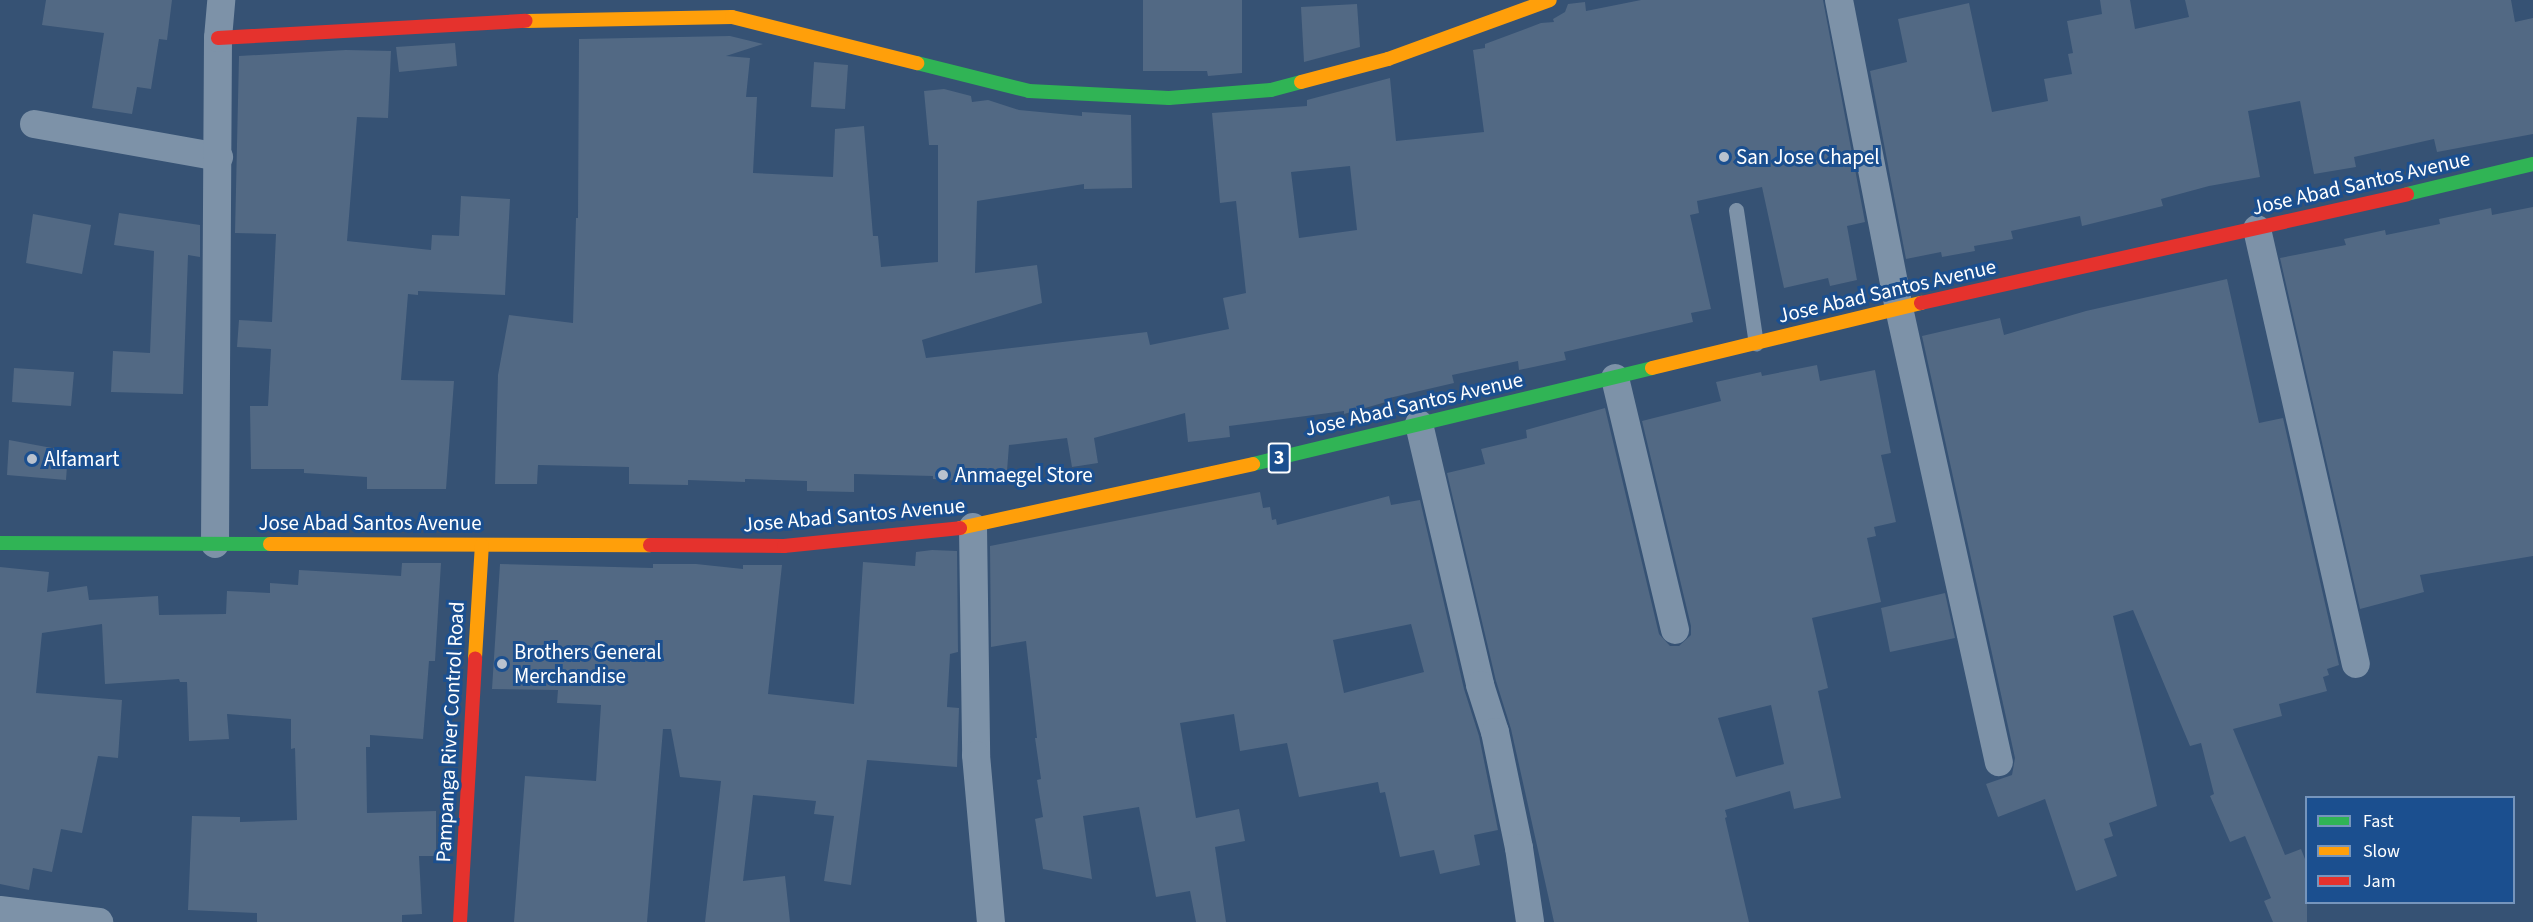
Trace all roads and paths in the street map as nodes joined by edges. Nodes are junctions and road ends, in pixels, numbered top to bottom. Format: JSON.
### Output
{"nodes":[{"id":1,"x":221,"y":0,"type":"edge"},
{"id":2,"x":1550,"y":0,"type":"edge"},
{"id":3,"x":1839,"y":0,"type":"edge"},
{"id":4,"x":218,"y":38,"type":"junction"},
{"id":5,"x":34,"y":124,"type":"dead end"},
{"id":6,"x":219,"y":157,"type":"junction"},
{"id":7,"x":2533,"y":164,"type":"edge"},
{"id":8,"x":1736,"y":210,"type":"dead end"},
{"id":9,"x":2257,"y":229,"type":"junction"},
{"id":10,"x":1899,"y":308,"type":"junction"},
{"id":11,"x":1756,"y":344,"type":"junction"},
{"id":12,"x":1615,"y":378,"type":"junction"},
{"id":13,"x":1419,"y":424,"type":"junction"},
{"id":14,"x":973,"y":526,"type":"junction"},
{"id":15,"x":0,"y":543,"type":"edge"},
{"id":16,"x":214,"y":544,"type":"junction"},
{"id":17,"x":482,"y":545,"type":"junction"},
{"id":18,"x":1675,"y":630,"type":"dead end"},
{"id":19,"x":2356,"y":664,"type":"dead end"},
{"id":20,"x":1999,"y":762,"type":"dead end"},
{"id":21,"x":0,"y":910,"type":"edge"},
{"id":22,"x":99,"y":922,"type":"edge"},
{"id":23,"x":460,"y":922,"type":"edge"},
{"id":24,"x":991,"y":922,"type":"edge"},
{"id":25,"x":1530,"y":922,"type":"edge"}],
"edges":[{"from":1,"to":4,"type":"street"},
{"from":2,"to":4,"type":"main road"},
{"from":3,"to":10,"type":"street"},
{"from":4,"to":6,"type":"street"},
{"from":5,"to":6,"type":"street"},
{"from":6,"to":16,"type":"street"},
{"from":7,"to":9,"type":"main road","name":"Jose Abad Santos Avenue","number":"3"},
{"from":8,"to":11,"type":"lane"},
{"from":9,"to":10,"type":"main road","name":"Jose Abad Santos Avenue","number":"3"},
{"from":9,"to":19,"type":"street"},
{"from":10,"to":11,"type":"main road","name":"Jose Abad Santos Avenue","number":"3"},
{"from":10,"to":20,"type":"street"},
{"from":11,"to":12,"type":"main road","name":"Jose Abad Santos Avenue","number":"3"},
{"from":12,"to":13,"type":"main road","name":"Jose Abad Santos Avenue","number":"3"},
{"from":12,"to":18,"type":"street"},
{"from":13,"to":14,"type":"main road","name":"Jose Abad Santos Avenue","number":"3"},
{"from":13,"to":25,"type":"street"},
{"from":14,"to":17,"type":"main road","name":"Jose Abad Santos Avenue","number":"3"},
{"from":14,"to":24,"type":"street"},
{"from":15,"to":16,"type":"main road","name":"Jose Abad Santos Avenue","number":"3"},
{"from":16,"to":17,"type":"main road","name":"Jose Abad Santos Avenue","number":"3"},
{"from":17,"to":23,"type":"main road","name":"Pampanga River Control Road"},
{"from":21,"to":22,"type":"street"}]}
